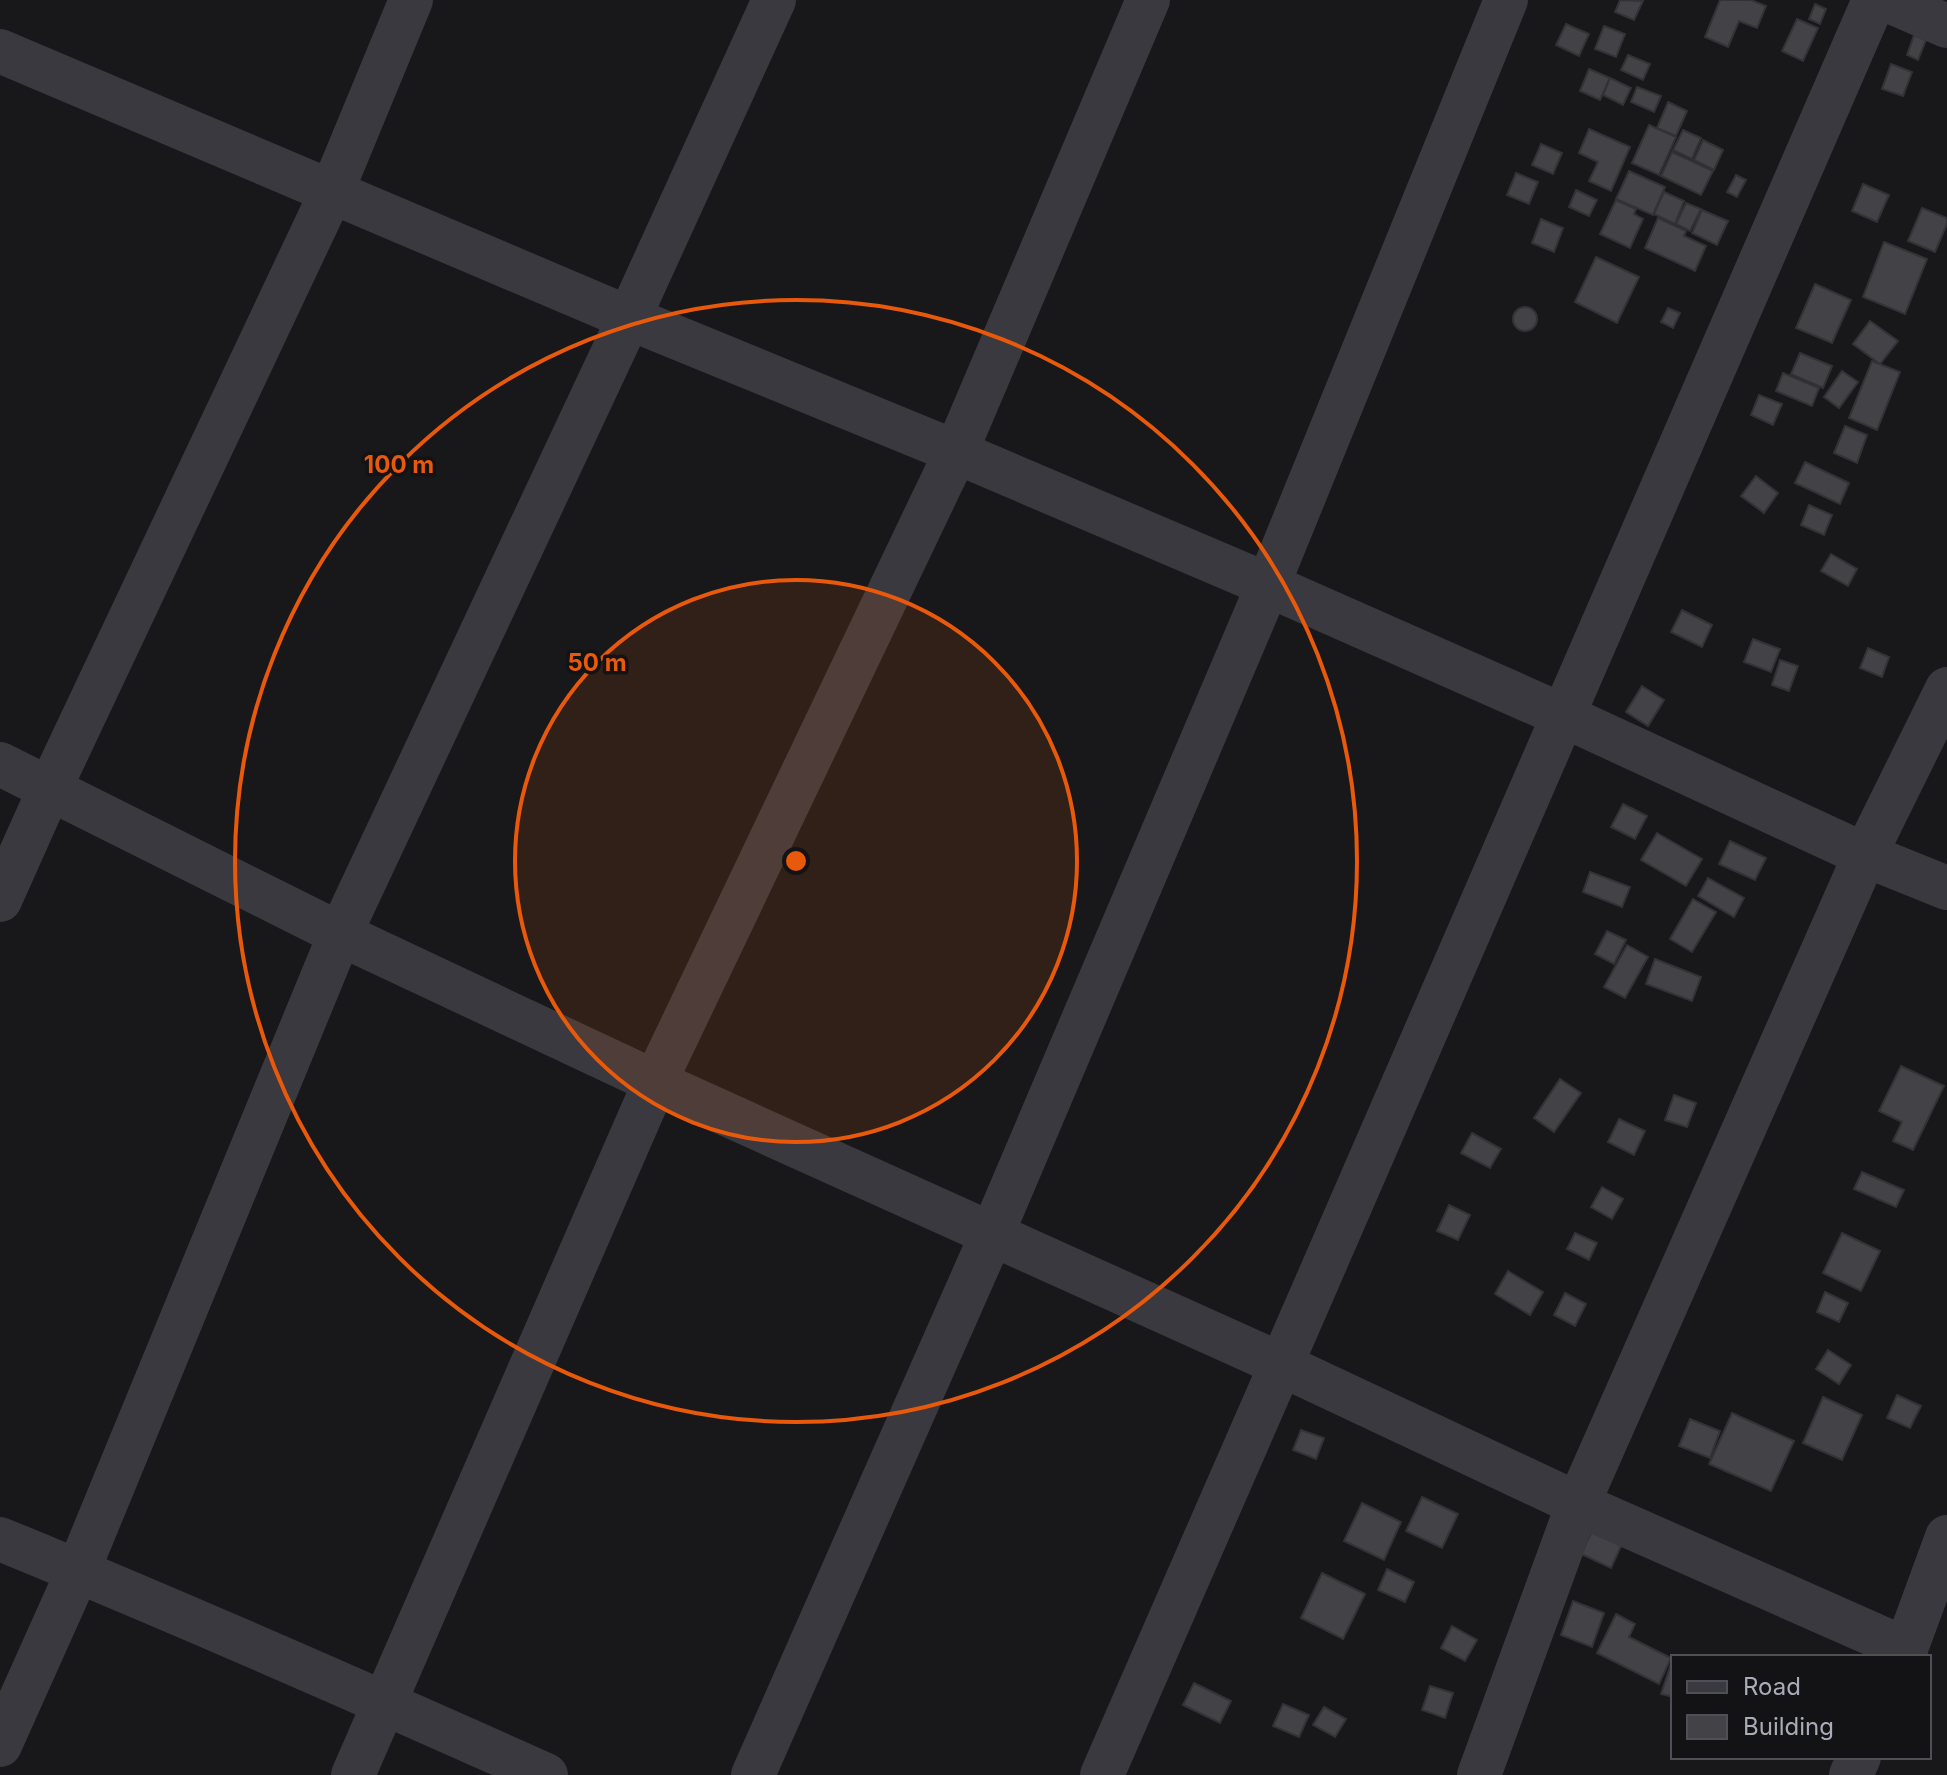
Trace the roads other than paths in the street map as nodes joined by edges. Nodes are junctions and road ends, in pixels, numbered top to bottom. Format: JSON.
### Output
{"nodes":[{"id":1,"x":411,"y":0,"type":"edge"},
{"id":2,"x":774,"y":0,"type":"edge"},
{"id":3,"x":1148,"y":0,"type":"edge"},
{"id":4,"x":1506,"y":0,"type":"edge"},
{"id":5,"x":1874,"y":0,"type":"edge"},
{"id":6,"x":1887,"y":0,"type":"edge"},
{"id":7,"x":1947,"y":26,"type":"edge"},
{"id":8,"x":0,"y":51,"type":"edge"},
{"id":9,"x":332,"y":191,"type":"junction"},
{"id":10,"x":629,"y":318,"type":"junction"},
{"id":11,"x":956,"y":452,"type":"junction"},
{"id":12,"x":1268,"y":585,"type":"junction"},
{"id":13,"x":1947,"y":689,"type":"edge"},
{"id":14,"x":1562,"y":715,"type":"junction"},
{"id":15,"x":0,"y":764,"type":"edge"},
{"id":16,"x":50,"y":788,"type":"junction"},
{"id":17,"x":1865,"y":855,"type":"junction"},
{"id":18,"x":1947,"y":888,"type":"edge"},
{"id":19,"x":0,"y":900,"type":"edge"},
{"id":20,"x":340,"y":934,"type":"junction"},
{"id":21,"x":655,"y":1082,"type":"junction"},
{"id":22,"x":992,"y":1234,"type":"junction"},
{"id":23,"x":1282,"y":1365,"type":"junction"},
{"id":24,"x":1578,"y":1504,"type":"junction"},
{"id":25,"x":1947,"y":1537,"type":"edge"},
{"id":26,"x":0,"y":1539,"type":"edge"},
{"id":27,"x":78,"y":1571,"type":"junction"},
{"id":28,"x":1905,"y":1653,"type":"edge"},
{"id":29,"x":384,"y":1703,"type":"junction"},
{"id":30,"x":0,"y":1745,"type":"edge"},
{"id":31,"x":353,"y":1775,"type":"edge"},
{"id":32,"x":546,"y":1775,"type":"edge"},
{"id":33,"x":753,"y":1775,"type":"edge"},
{"id":34,"x":1102,"y":1775,"type":"edge"},
{"id":35,"x":1479,"y":1775,"type":"edge"}],
"edges":[{"from":1,"to":9,"type":"street"},
{"from":2,"to":10,"type":"street"},
{"from":3,"to":11,"type":"street"},
{"from":4,"to":12,"type":"street"},
{"from":5,"to":14,"type":"street"},
{"from":6,"to":7,"type":"street"},
{"from":8,"to":9,"type":"street"},
{"from":9,"to":10,"type":"street"},
{"from":9,"to":16,"type":"street"},
{"from":10,"to":11,"type":"street"},
{"from":10,"to":20,"type":"street"},
{"from":11,"to":12,"type":"street"},
{"from":11,"to":21,"type":"street"},
{"from":12,"to":14,"type":"street"},
{"from":12,"to":22,"type":"street"},
{"from":13,"to":17,"type":"street"},
{"from":14,"to":17,"type":"street"},
{"from":14,"to":23,"type":"street"},
{"from":15,"to":16,"type":"street"},
{"from":16,"to":19,"type":"street"},
{"from":16,"to":20,"type":"street"},
{"from":17,"to":18,"type":"street"},
{"from":17,"to":24,"type":"street"},
{"from":20,"to":21,"type":"street"},
{"from":20,"to":27,"type":"street"},
{"from":21,"to":22,"type":"street"},
{"from":21,"to":29,"type":"street"},
{"from":22,"to":23,"type":"street"},
{"from":22,"to":33,"type":"street"},
{"from":23,"to":24,"type":"street"},
{"from":23,"to":34,"type":"street"},
{"from":24,"to":28,"type":"street"},
{"from":24,"to":35,"type":"street"},
{"from":25,"to":28,"type":"street"},
{"from":26,"to":27,"type":"street"},
{"from":27,"to":29,"type":"street"},
{"from":27,"to":30,"type":"street"},
{"from":29,"to":31,"type":"street"},
{"from":29,"to":32,"type":"street"}]}
